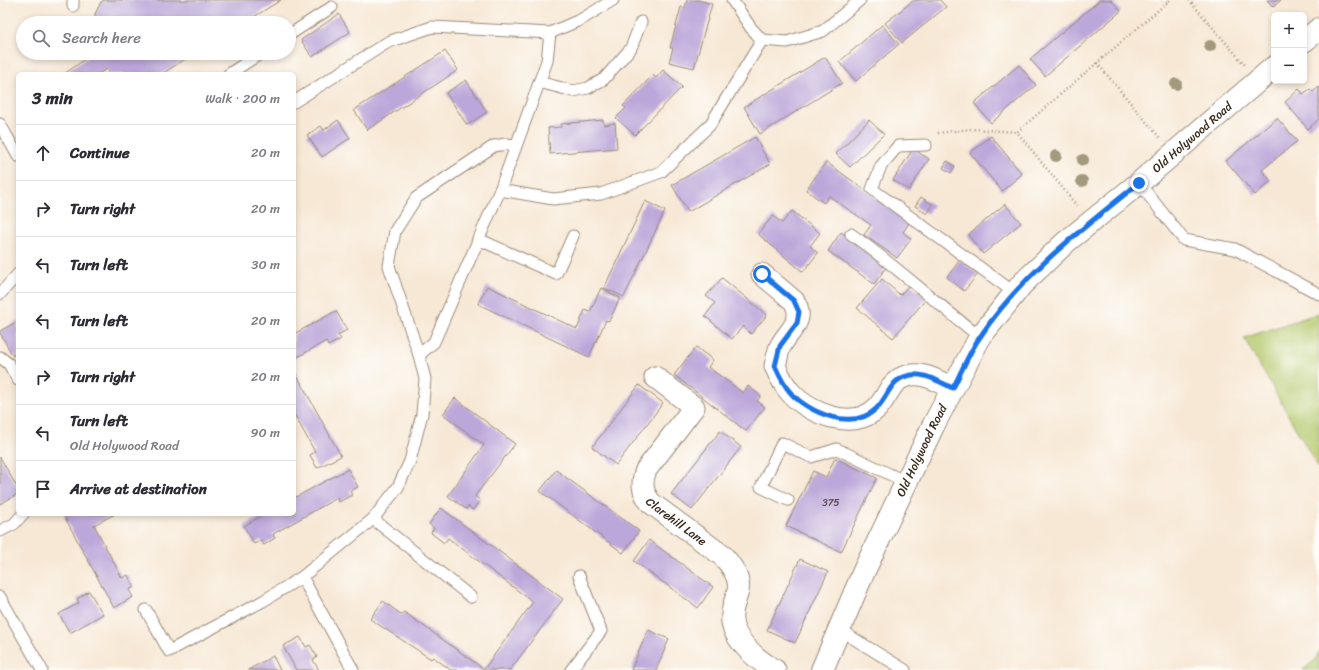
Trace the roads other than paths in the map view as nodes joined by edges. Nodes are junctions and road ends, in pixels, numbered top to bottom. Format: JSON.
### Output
{"nodes":[{"id":1,"x":613,"y":0,"type":"edge"},
{"id":2,"x":732,"y":0,"type":"edge"},
{"id":3,"x":860,"y":0,"type":"edge"},
{"id":4,"x":332,"y":7,"type":"dead end"},
{"id":5,"x":640,"y":22,"type":"dead end"},
{"id":6,"x":1319,"y":29,"type":"edge"},
{"id":7,"x":296,"y":30,"type":"edge"},
{"id":8,"x":550,"y":33,"type":"junction"},
{"id":9,"x":1307,"y":39,"type":"edge"},
{"id":10,"x":762,"y":40,"type":"junction"},
{"id":11,"x":250,"y":60,"type":"edge"},
{"id":12,"x":232,"y":72,"type":"edge"},
{"id":13,"x":1266,"y":74,"type":"edge"},
{"id":14,"x":539,"y":82,"type":"junction"},
{"id":15,"x":296,"y":101,"type":"edge"},
{"id":16,"x":0,"y":124,"type":"edge"},
{"id":17,"x":926,"y":144,"type":"dead end"},
{"id":18,"x":516,"y":145,"type":"junction"},
{"id":19,"x":16,"y":152,"type":"edge"},
{"id":20,"x":1139,"y":183,"type":"junction"},
{"id":21,"x":500,"y":190,"type":"junction"},
{"id":22,"x":851,"y":234,"type":"dead end"},
{"id":23,"x":573,"y":236,"type":"dead end"},
{"id":24,"x":478,"y":240,"type":"junction"},
{"id":25,"x":762,"y":274,"type":"dead end"},
{"id":26,"x":16,"y":276,"type":"edge"},
{"id":27,"x":1015,"y":293,"type":"junction"},
{"id":28,"x":0,"y":294,"type":"edge"},
{"id":29,"x":1319,"y":294,"type":"edge"},
{"id":30,"x":980,"y":337,"type":"junction"},
{"id":31,"x":420,"y":355,"type":"junction"},
{"id":32,"x":0,"y":357,"type":"edge"},
{"id":33,"x":16,"y":376,"type":"edge"},
{"id":34,"x":655,"y":377,"type":"dead end"},
{"id":35,"x":953,"y":388,"type":"junction"},
{"id":36,"x":906,"y":482,"type":"junction"},
{"id":37,"x":788,"y":500,"type":"dead end"},
{"id":38,"x":21,"y":516,"type":"edge"},
{"id":39,"x":373,"y":519,"type":"junction"},
{"id":40,"x":0,"y":531,"type":"edge"},
{"id":41,"x":579,"y":576,"type":"dead end"},
{"id":42,"x":302,"y":577,"type":"junction"},
{"id":43,"x":0,"y":597,"type":"edge"},
{"id":44,"x":471,"y":597,"type":"dead end"},
{"id":45,"x":146,"y":610,"type":"dead end"},
{"id":46,"x":838,"y":629,"type":"junction"},
{"id":47,"x":42,"y":670,"type":"edge"},
{"id":48,"x":353,"y":670,"type":"edge"},
{"id":49,"x":571,"y":670,"type":"edge"},
{"id":50,"x":776,"y":670,"type":"edge"},
{"id":51,"x":822,"y":670,"type":"edge"},
{"id":52,"x":905,"y":670,"type":"edge"}],
"edges":[{"from":1,"to":8,"type":"lane"},
{"from":2,"to":10,"type":"lane"},
{"from":3,"to":10,"type":"lane"},
{"from":4,"to":7,"type":"lane"},
{"from":5,"to":14,"type":"lane"},
{"from":6,"to":9,"type":"street"},
{"from":8,"to":14,"type":"lane"},
{"from":8,"to":15,"type":"lane"},
{"from":10,"to":21,"type":"lane"},
{"from":11,"to":12,"type":"lane"},
{"from":13,"to":20,"type":"street","name":"Old Holywood Road"},
{"from":14,"to":18,"type":"lane"},
{"from":16,"to":19,"type":"lane"},
{"from":17,"to":27,"type":"lane"},
{"from":18,"to":21,"type":"lane"},
{"from":18,"to":31,"type":"lane"},
{"from":20,"to":27,"type":"street","name":"Old Holywood Road"},
{"from":20,"to":29,"type":"lane"},
{"from":21,"to":24,"type":"lane"},
{"from":22,"to":30,"type":"lane"},
{"from":23,"to":24,"type":"lane"},
{"from":24,"to":31,"type":"lane"},
{"from":25,"to":35,"type":"street"},
{"from":26,"to":28,"type":"lane"},
{"from":27,"to":30,"type":"street","name":"Old Holywood Road"},
{"from":30,"to":35,"type":"street","name":"Old Holywood Road"},
{"from":31,"to":39,"type":"lane"},
{"from":32,"to":33,"type":"lane"},
{"from":34,"to":50,"type":"street","name":"Clarehill Lane"},
{"from":35,"to":36,"type":"street","name":"Old Holywood Road"},
{"from":36,"to":37,"type":"lane"},
{"from":36,"to":46,"type":"street","name":"Old Holywood Road"},
{"from":38,"to":40,"type":"lane"},
{"from":39,"to":42,"type":"lane"},
{"from":39,"to":44,"type":"lane"},
{"from":41,"to":49,"type":"lane"},
{"from":42,"to":45,"type":"lane"},
{"from":42,"to":48,"type":"lane"},
{"from":43,"to":47,"type":"lane"},
{"from":46,"to":51,"type":"street","name":"Old Holywood Road"},
{"from":46,"to":52,"type":"lane"}]}
